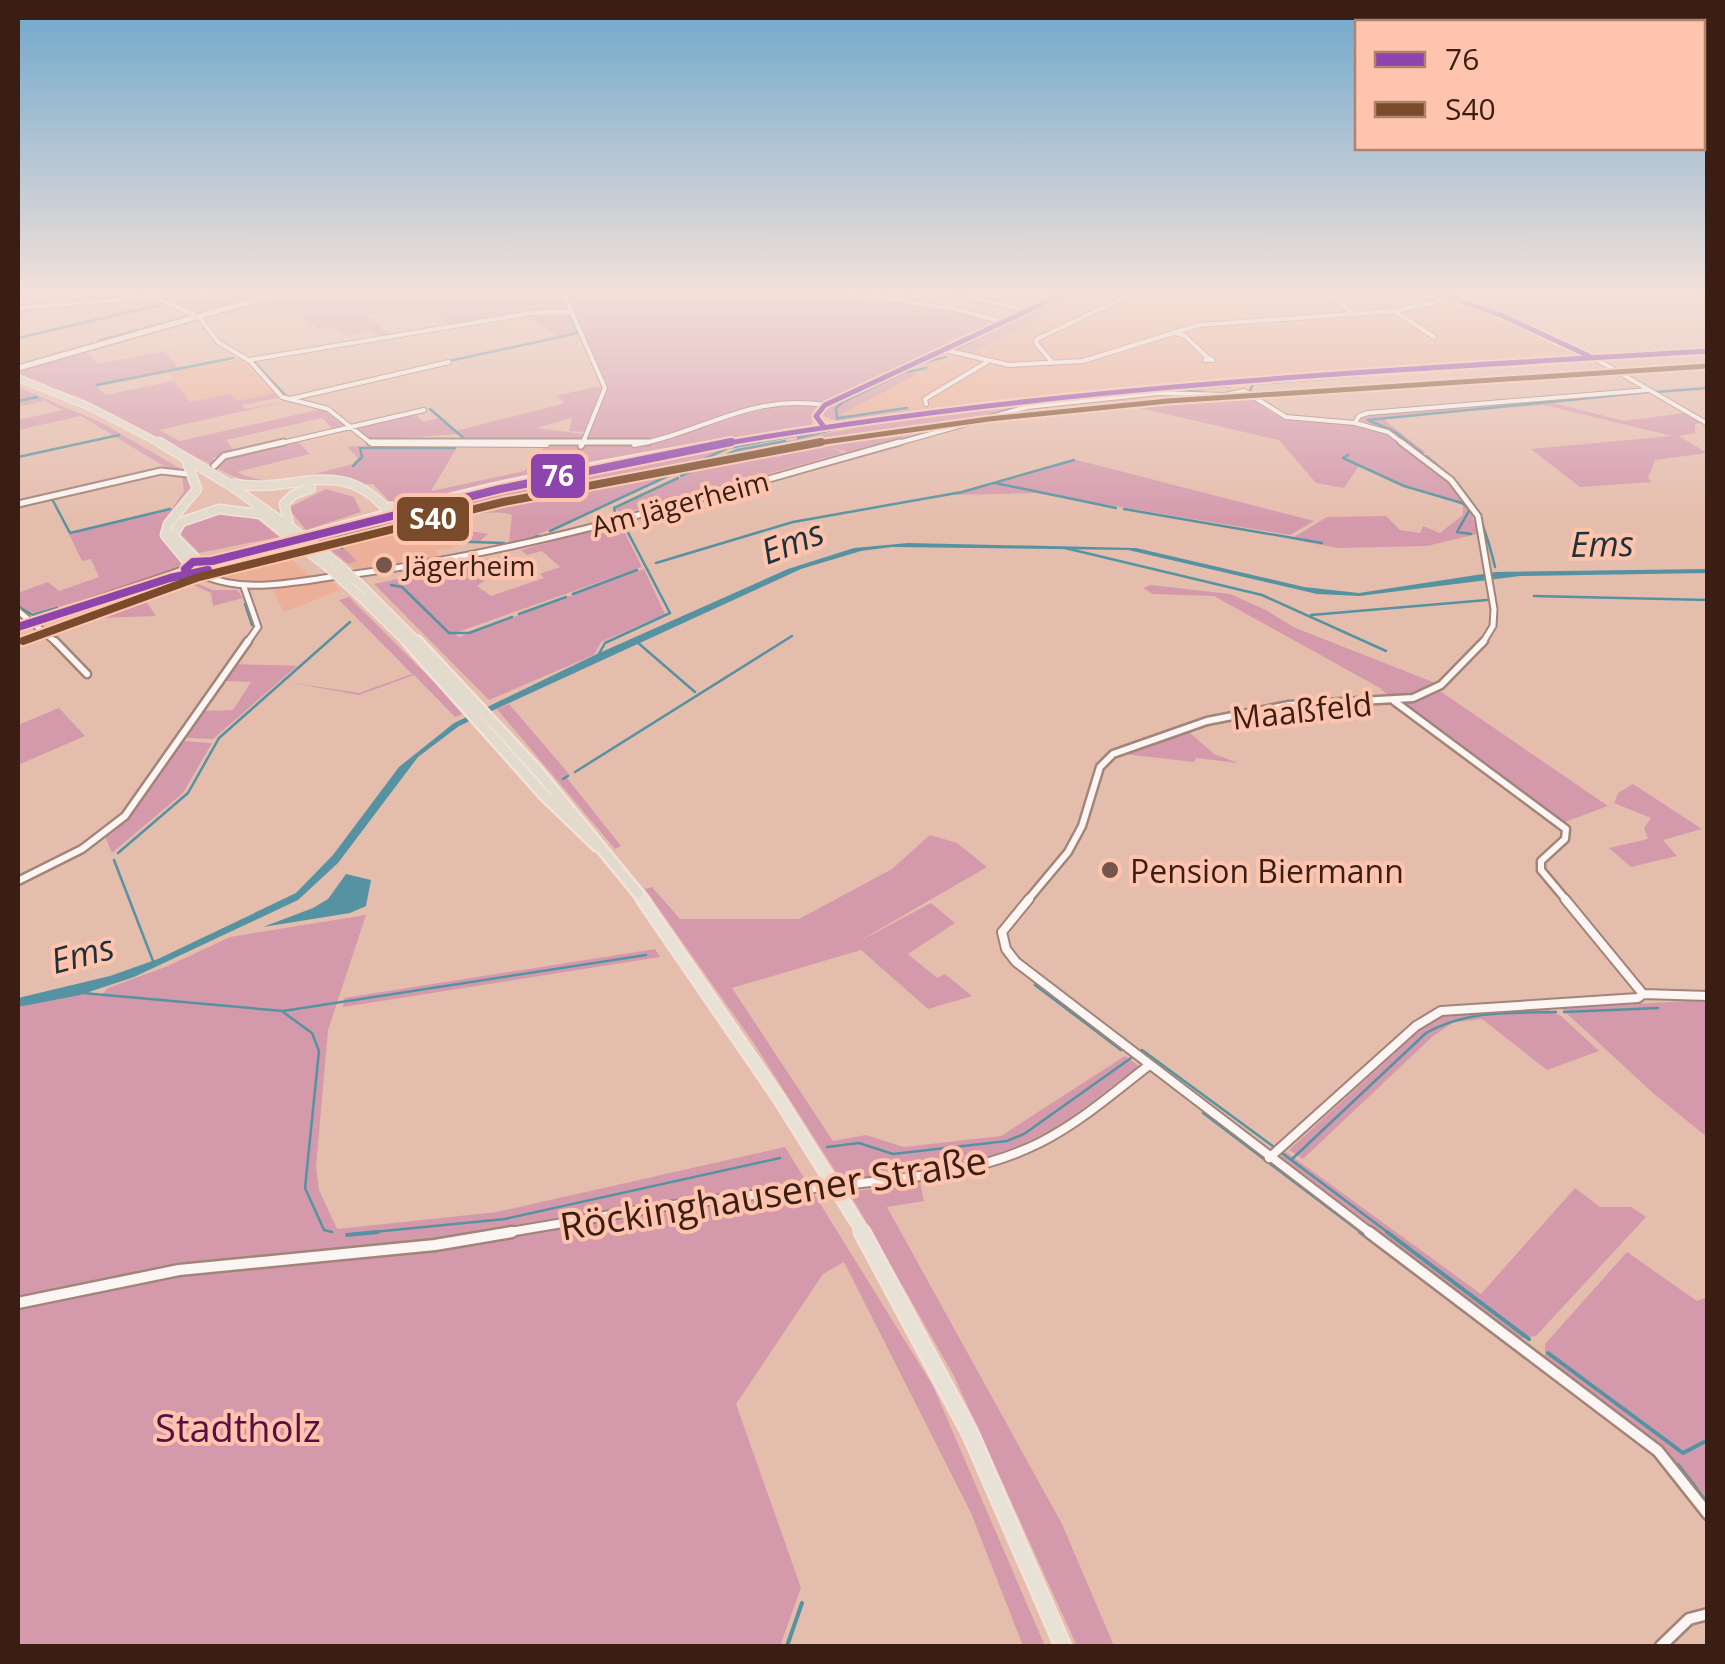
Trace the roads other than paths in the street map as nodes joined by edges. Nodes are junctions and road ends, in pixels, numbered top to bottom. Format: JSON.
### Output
{"nodes":[{"id":1,"x":255,"y":368,"type":"edge"},
{"id":2,"x":425,"y":368,"type":"edge"},
{"id":3,"x":597,"y":368,"type":"edge"},
{"id":4,"x":906,"y":368,"type":"edge"},
{"id":5,"x":978,"y":368,"type":"edge"},
{"id":6,"x":1452,"y":368,"type":"edge"},
{"id":7,"x":1610,"y":368,"type":"edge"},
{"id":8,"x":18,"y":381,"type":"edge"},
{"id":9,"x":1241,"y":382,"type":"junction"},
{"id":10,"x":1648,"y":390,"type":"junction"},
{"id":11,"x":1244,"y":391,"type":"junction"},
{"id":12,"x":1068,"y":396,"type":"joint"},
{"id":13,"x":286,"y":399,"type":"junction"},
{"id":14,"x":1032,"y":399,"type":"joint"},
{"id":15,"x":926,"y":404,"type":"dead end"},
{"id":16,"x":825,"y":405,"type":"junction"},
{"id":17,"x":424,"y":410,"type":"dead end"},
{"id":18,"x":1354,"y":423,"type":"junction"},
{"id":19,"x":1708,"y":424,"type":"edge"},
{"id":20,"x":351,"y":427,"type":"junction"},
{"id":21,"x":824,"y":427,"type":"junction"},
{"id":22,"x":808,"y":429,"type":"joint"},
{"id":23,"x":580,"y":446,"type":"junction"},
{"id":24,"x":214,"y":466,"type":"dead end"},
{"id":25,"x":188,"y":469,"type":"junction"},
{"id":26,"x":565,"y":474,"type":"junction"},
{"id":27,"x":226,"y":481,"type":"junction"},
{"id":28,"x":18,"y":504,"type":"edge"},
{"id":29,"x":411,"y":507,"type":"joint"},
{"id":30,"x":386,"y":513,"type":"junction"},
{"id":31,"x":261,"y":514,"type":"junction"},
{"id":32,"x":291,"y":532,"type":"junction"},
{"id":33,"x":212,"y":565,"type":"junction"},
{"id":34,"x":190,"y":567,"type":"junction"},
{"id":35,"x":198,"y":573,"type":"junction"},
{"id":36,"x":220,"y":584,"type":"junction"},
{"id":37,"x":244,"y":587,"type":"junction"},
{"id":38,"x":18,"y":611,"type":"edge"},
{"id":39,"x":32,"y":622,"type":"junction"},
{"id":40,"x":18,"y":627,"type":"edge"},
{"id":41,"x":88,"y":674,"type":"dead end"},
{"id":42,"x":1393,"y":701,"type":"junction"},
{"id":43,"x":18,"y":880,"type":"edge"},
{"id":44,"x":638,"y":893,"type":"joint"},
{"id":45,"x":1643,"y":994,"type":"junction"},
{"id":46,"x":1708,"y":996,"type":"edge"},
{"id":47,"x":1148,"y":1066,"type":"junction"},
{"id":48,"x":1269,"y":1158,"type":"junction"},
{"id":49,"x":18,"y":1303,"type":"edge"},
{"id":50,"x":1708,"y":1514,"type":"edge"},
{"id":51,"x":1708,"y":1614,"type":"edge"},
{"id":52,"x":1063,"y":1646,"type":"edge"},
{"id":53,"x":1661,"y":1646,"type":"edge"}],
"edges":[{"from":1,"to":13,"type":"street"},
{"from":2,"to":13,"type":"street"},
{"from":3,"to":23,"type":"street"},
{"from":4,"to":16,"type":"street"},
{"from":5,"to":15,"type":"street"},
{"from":6,"to":9,"type":"main road"},
{"from":7,"to":10,"type":"street"},
{"from":8,"to":25,"type":"highway"},
{"from":8,"to":27,"type":"highway"},
{"from":9,"to":11,"type":"street"},
{"from":9,"to":12,"type":"main road"},
{"from":10,"to":18,"type":"street"},
{"from":10,"to":19,"type":"street"},
{"from":11,"to":18,"type":"street","name":"Maaßfeld"},
{"from":11,"to":37,"type":"street","name":"Am Jägerheim"},
{"from":12,"to":14,"type":"main road"},
{"from":13,"to":20,"type":"street"},
{"from":14,"to":21,"type":"main road"},
{"from":16,"to":21,"type":"street"},
{"from":16,"to":23,"type":"street"},
{"from":17,"to":20,"type":"street"},
{"from":18,"to":42,"type":"street","name":"Maaßfeld"},
{"from":20,"to":23,"type":"street"},
{"from":20,"to":24,"type":"street"},
{"from":21,"to":22,"type":"main road"},
{"from":22,"to":26,"type":"main road"},
{"from":25,"to":28,"type":"street"},
{"from":25,"to":31,"type":"highway"},
{"from":25,"to":34,"type":"highway"},
{"from":26,"to":29,"type":"main road"},
{"from":26,"to":30,"type":"main road"},
{"from":27,"to":30,"type":"highway"},
{"from":27,"to":32,"type":"highway"},
{"from":29,"to":30,"type":"highway"},
{"from":30,"to":32,"type":"highway"},
{"from":30,"to":33,"type":"main road"},
{"from":31,"to":32,"type":"highway"},
{"from":31,"to":34,"type":"highway"},
{"from":32,"to":44,"type":"highway","bridge":true},
{"from":33,"to":34,"type":"main road"},
{"from":33,"to":35,"type":"main road"},
{"from":33,"to":36,"type":"street"},
{"from":34,"to":35,"type":"main road"},
{"from":34,"to":39,"type":"street"},
{"from":35,"to":36,"type":"street","name":"Am Jägerheim"},
{"from":36,"to":37,"type":"street","name":"Am Jägerheim"},
{"from":37,"to":43,"type":"street"},
{"from":38,"to":39,"type":"street"},
{"from":39,"to":40,"type":"street"},
{"from":39,"to":41,"type":"street"},
{"from":42,"to":45,"type":"street"},
{"from":42,"to":47,"type":"street","name":"Maaßfeld"},
{"from":44,"to":52,"type":"main road"},
{"from":45,"to":46,"type":"street"},
{"from":45,"to":48,"type":"street"},
{"from":47,"to":48,"type":"street"},
{"from":47,"to":49,"type":"street","name":"Röckinghausener Straße","bridge":true},
{"from":48,"to":50,"type":"street"},
{"from":51,"to":53,"type":"street"}]}
